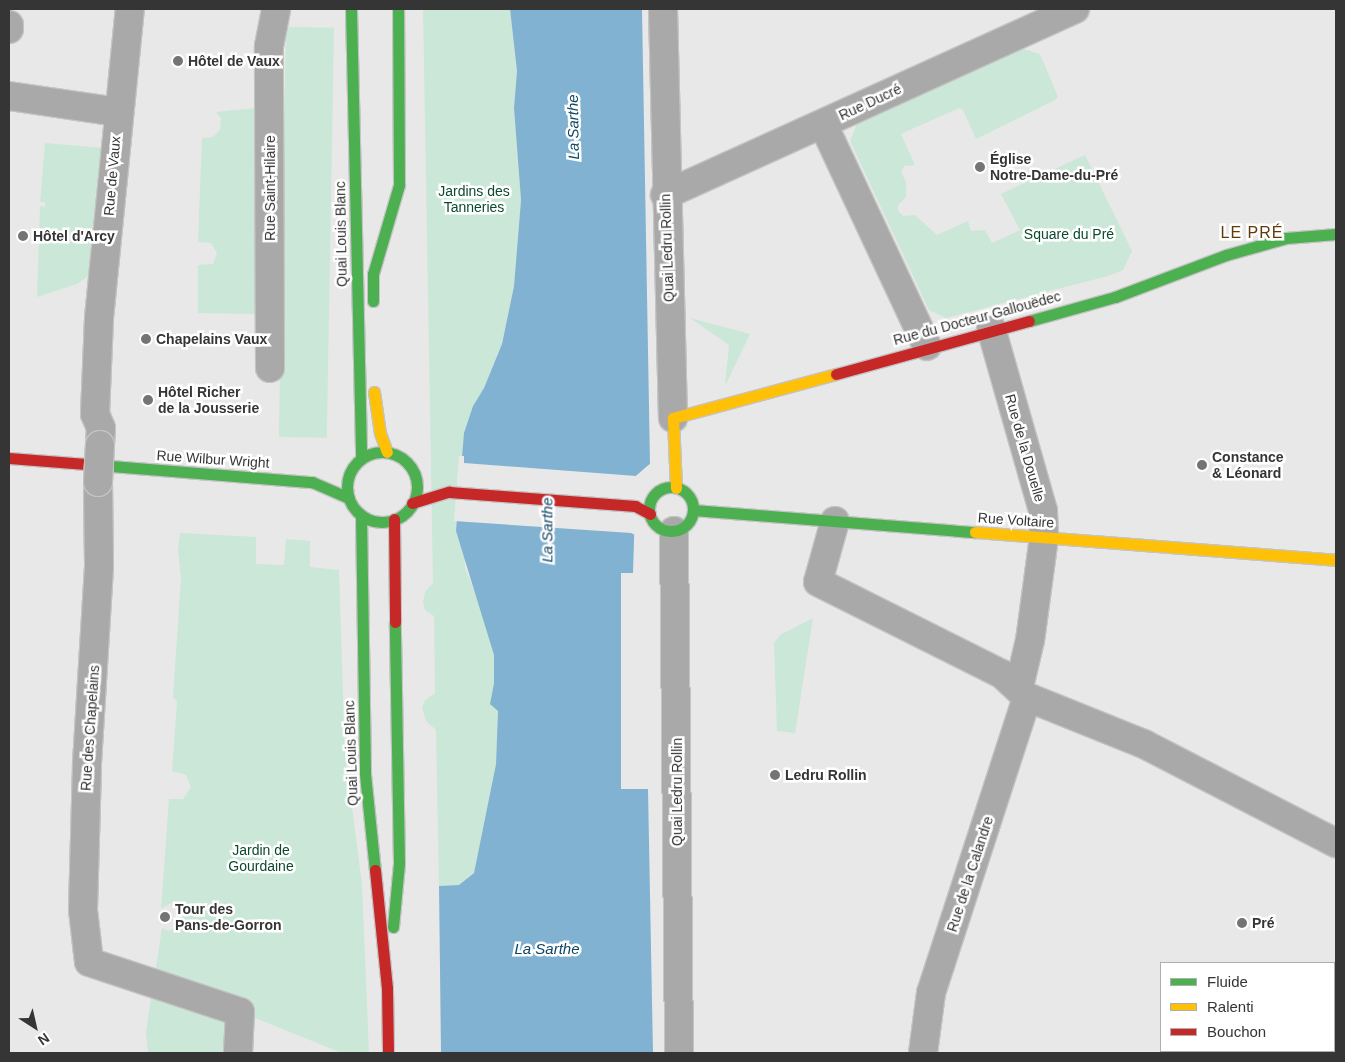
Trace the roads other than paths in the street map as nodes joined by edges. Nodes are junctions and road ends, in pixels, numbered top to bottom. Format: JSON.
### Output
{"nodes":[{"id":1,"x":130,"y":9,"type":"edge"},
{"id":2,"x":276,"y":9,"type":"edge"},
{"id":3,"x":351,"y":9,"type":"edge"},
{"id":4,"x":398,"y":9,"type":"edge"},
{"id":5,"x":662,"y":9,"type":"edge"},
{"id":6,"x":1075,"y":9,"type":"edge"},
{"id":7,"x":9,"y":96,"type":"edge"},
{"id":8,"x":117,"y":112,"type":"junction"},
{"id":9,"x":823,"y":124,"type":"junction"},
{"id":10,"x":665,"y":195,"type":"junction"},
{"id":11,"x":1336,"y":234,"type":"edge"},
{"id":12,"x":373,"y":317,"type":"dead end"},
{"id":13,"x":991,"y":328,"type":"junction"},
{"id":14,"x":927,"y":346,"type":"junction"},
{"id":15,"x":270,"y":368,"type":"dead end"},
{"id":16,"x":374,"y":375,"type":"dead end"},
{"id":17,"x":673,"y":418,"type":"junction"},
{"id":18,"x":384,"y":442,"type":"junction"},
{"id":19,"x":9,"y":458,"type":"edge"},
{"id":20,"x":360,"y":459,"type":"junction"},
{"id":21,"x":99,"y":464,"type":"junction"},
{"id":22,"x":352,"y":469,"type":"junction"},
{"id":23,"x":414,"y":474,"type":"junction"},
{"id":24,"x":312,"y":482,"type":"junction"},
{"id":25,"x":676,"y":488,"type":"junction"},
{"id":26,"x":449,"y":492,"type":"junction"},
{"id":27,"x":349,"y":498,"type":"junction"},
{"id":28,"x":652,"y":499,"type":"junction"},
{"id":29,"x":412,"y":503,"type":"junction"},
{"id":30,"x":636,"y":506,"type":"junction"},
{"id":31,"x":693,"y":510,"type":"junction"},
{"id":32,"x":650,"y":514,"type":"junction"},
{"id":33,"x":362,"y":515,"type":"junction"},
{"id":34,"x":394,"y":520,"type":"junction"},
{"id":35,"x":835,"y":521,"type":"junction"},
{"id":36,"x":674,"y":530,"type":"junction"},
{"id":37,"x":1044,"y":537,"type":"junction"},
{"id":38,"x":1336,"y":560,"type":"edge"},
{"id":39,"x":1023,"y":692,"type":"junction"},
{"id":40,"x":1336,"y":843,"type":"edge"},
{"id":41,"x":387,"y":988,"type":"junction"},
{"id":42,"x":238,"y":1053,"type":"edge"},
{"id":43,"x":388,"y":1053,"type":"edge"},
{"id":44,"x":679,"y":1053,"type":"edge"},
{"id":45,"x":923,"y":1053,"type":"edge"}],
"edges":[{"from":1,"to":8,"type":"street","name":"Rue de Vaux"},
{"from":2,"to":15,"type":"street","name":"Rue Saint-Hilaire"},
{"from":3,"to":20,"type":"main road","name":"Quai Louis Blanc"},
{"from":4,"to":12,"type":"main road"},
{"from":5,"to":10,"type":"street","name":"Quai Ledru Rollin"},
{"from":6,"to":9,"type":"street","name":"Rue Ducré"},
{"from":7,"to":8,"type":"street"},
{"from":8,"to":21,"type":"street","name":"Rue de Vaux"},
{"from":9,"to":10,"type":"street","name":"Rue Ducré"},
{"from":9,"to":14,"type":"street"},
{"from":10,"to":17,"type":"street","name":"Quai Ledru Rollin"},
{"from":11,"to":13,"type":"main road","name":"Rue du Docteur Gallouëdec"},
{"from":13,"to":14,"type":"main road","name":"Rue du Docteur Gallouëdec"},
{"from":13,"to":37,"type":"street","name":"Rue de la Douelle"},
{"from":14,"to":17,"type":"main road","name":"Rue du Docteur Gallouëdec"},
{"from":16,"to":18,"type":"main road"},
{"from":17,"to":25,"type":"main road","name":"Quai Ledru Rollin"},
{"from":18,"to":20,"type":"main road"},
{"from":18,"to":23,"type":"main road"},
{"from":19,"to":21,"type":"main road","name":"Rue Wilbur Wright"},
{"from":20,"to":22,"type":"main road"},
{"from":21,"to":24,"type":"main road","name":"Rue Wilbur Wright"},
{"from":21,"to":42,"type":"street","name":"Rue des Chapelains"},
{"from":22,"to":24,"type":"main road","name":"Rue Wilbur Wright"},
{"from":22,"to":27,"type":"main road"},
{"from":23,"to":26,"type":"main road"},
{"from":23,"to":29,"type":"main road"},
{"from":24,"to":27,"type":"main road","name":"Rue Wilbur Wright"},
{"from":25,"to":28,"type":"main road"},
{"from":25,"to":31,"type":"main road"},
{"from":26,"to":29,"type":"main road"},
{"from":26,"to":30,"type":"main road"},
{"from":27,"to":33,"type":"main road"},
{"from":28,"to":30,"type":"main road"},
{"from":28,"to":32,"type":"main road"},
{"from":29,"to":34,"type":"main road"},
{"from":30,"to":32,"type":"main road"},
{"from":31,"to":35,"type":"main road","name":"Rue Voltaire"},
{"from":31,"to":36,"type":"main road"},
{"from":32,"to":36,"type":"main road"},
{"from":33,"to":34,"type":"main road"},
{"from":33,"to":41,"type":"main road","name":"Quai Louis Blanc"},
{"from":34,"to":41,"type":"main road","name":"Quai Louis Blanc"},
{"from":35,"to":37,"type":"main road","name":"Rue Voltaire"},
{"from":35,"to":39,"type":"street"},
{"from":36,"to":44,"type":"street","name":"Quai Ledru Rollin"},
{"from":37,"to":38,"type":"main road","name":"Rue Voltaire"},
{"from":37,"to":39,"type":"street","name":"Rue de la Douelle"},
{"from":39,"to":40,"type":"street"},
{"from":39,"to":45,"type":"street","name":"Rue de la Calandre"},
{"from":41,"to":43,"type":"main road","name":"Quai Louis Blanc"}]}
